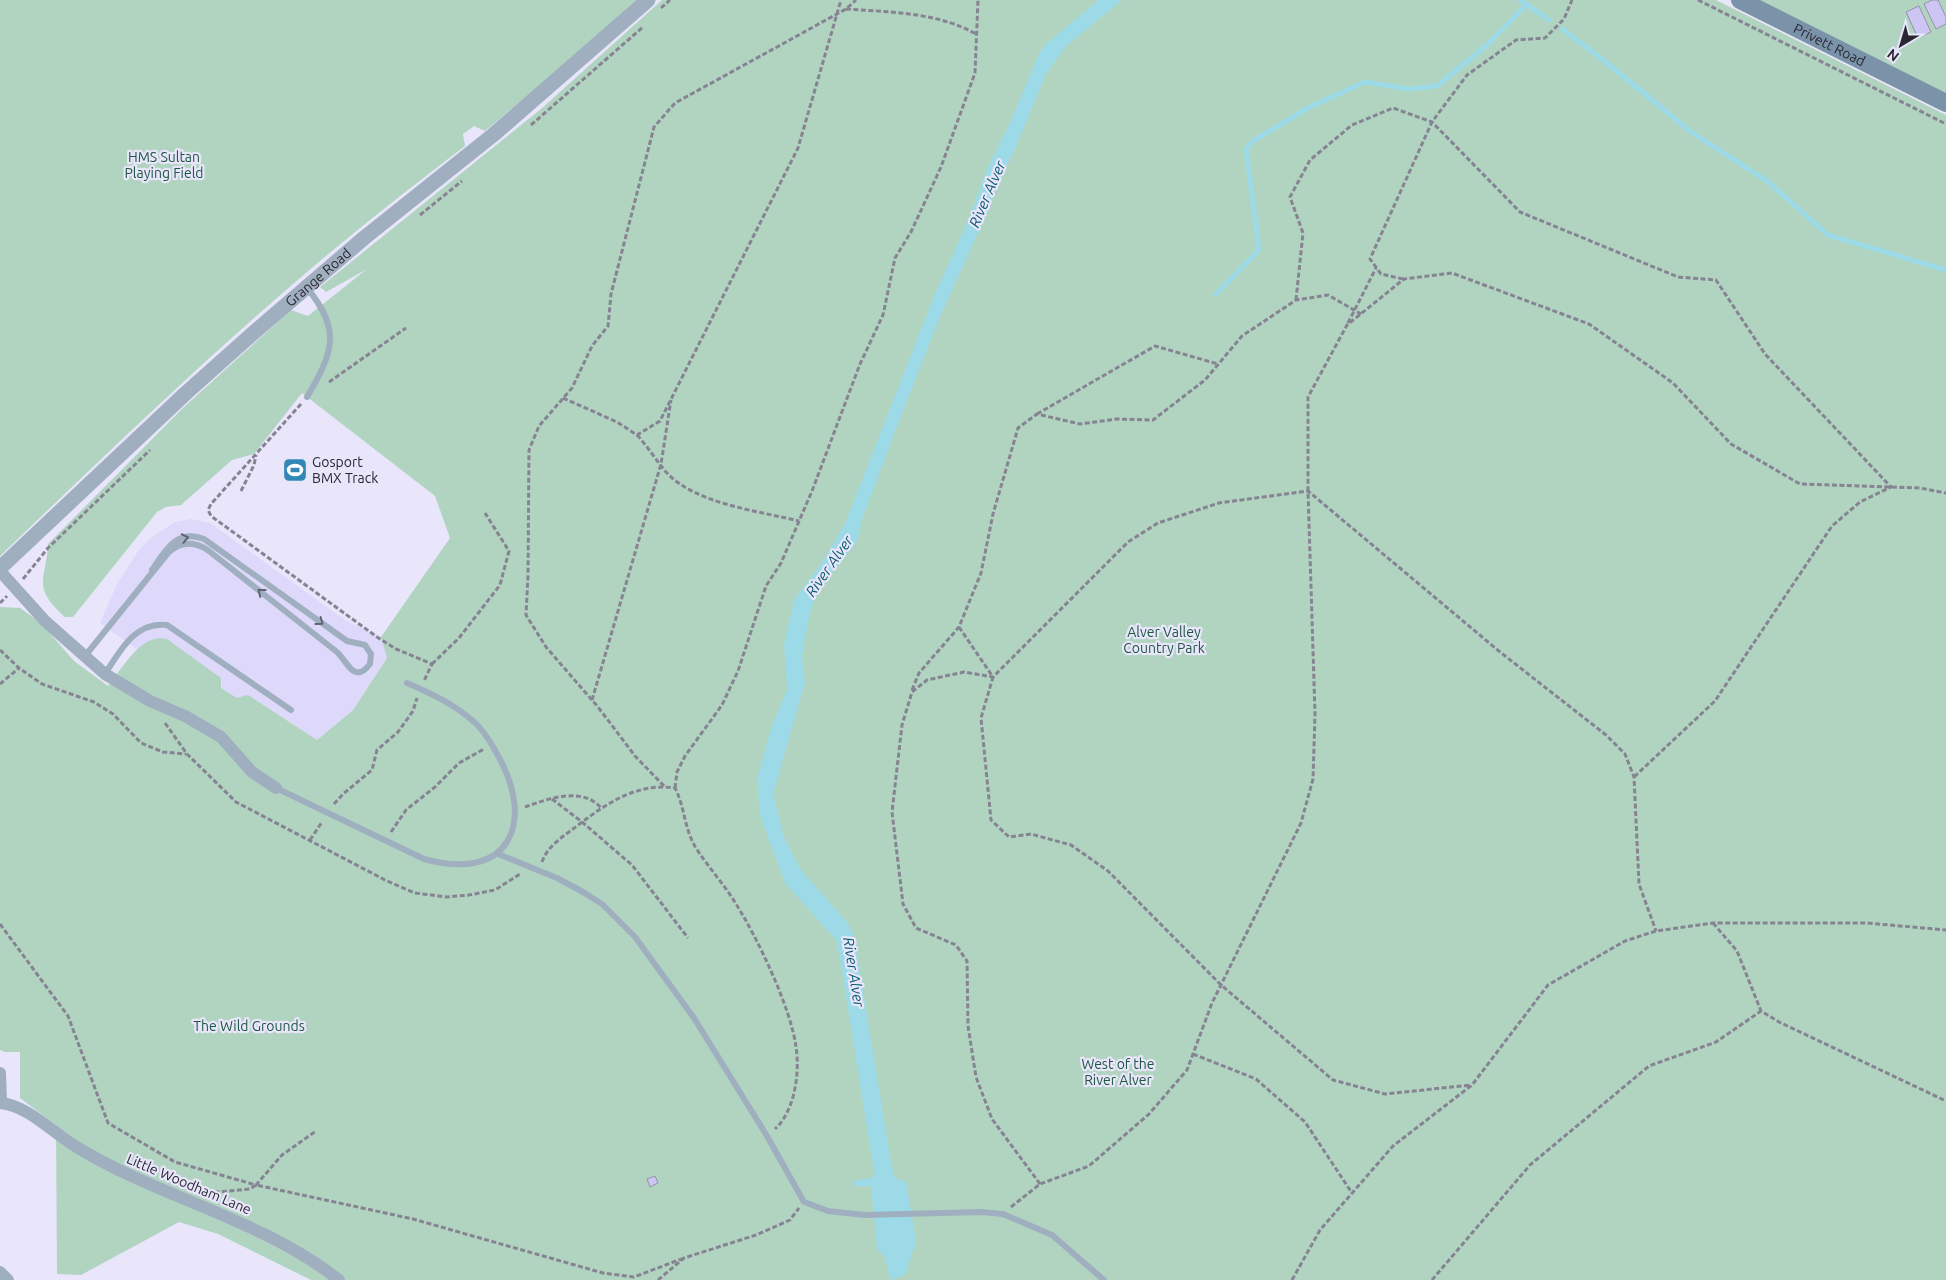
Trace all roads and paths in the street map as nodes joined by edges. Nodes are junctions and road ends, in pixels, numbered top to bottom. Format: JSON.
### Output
{"nodes":[{"id":1,"x":648,"y":0,"type":"edge"},
{"id":2,"x":670,"y":0,"type":"edge"},
{"id":3,"x":841,"y":0,"type":"edge"},
{"id":4,"x":856,"y":0,"type":"edge"},
{"id":5,"x":978,"y":0,"type":"edge"},
{"id":6,"x":1572,"y":0,"type":"edge"},
{"id":7,"x":1698,"y":0,"type":"edge"},
{"id":8,"x":1740,"y":0,"type":"edge"},
{"id":9,"x":846,"y":9,"type":"junction"},
{"id":10,"x":658,"y":12,"type":"dead end"},
{"id":11,"x":839,"y":13,"type":"junction"},
{"id":12,"x":646,"y":24,"type":"dead end"},
{"id":13,"x":976,"y":34,"type":"junction"},
{"id":14,"x":1946,"y":103,"type":"edge"},
{"id":15,"x":1432,"y":122,"type":"junction"},
{"id":16,"x":1946,"y":124,"type":"edge"},
{"id":17,"x":524,"y":130,"type":"dead end"},
{"id":18,"x":465,"y":179,"type":"dead end"},
{"id":19,"x":419,"y":216,"type":"dead end"},
{"id":20,"x":1376,"y":268,"type":"junction"},
{"id":21,"x":1404,"y":279,"type":"junction"},
{"id":22,"x":307,"y":288,"type":"junction"},
{"id":23,"x":1296,"y":300,"type":"junction"},
{"id":24,"x":1354,"y":310,"type":"junction"},
{"id":25,"x":1361,"y":314,"type":"junction"},
{"id":26,"x":1347,"y":325,"type":"junction"},
{"id":27,"x":406,"y":328,"type":"dead end"},
{"id":28,"x":1218,"y":364,"type":"junction"},
{"id":29,"x":307,"y":397,"type":"junction"},
{"id":30,"x":672,"y":397,"type":"junction"},
{"id":31,"x":563,"y":398,"type":"junction"},
{"id":32,"x":1037,"y":414,"type":"junction"},
{"id":33,"x":638,"y":435,"type":"junction"},
{"id":34,"x":155,"y":445,"type":"dead end"},
{"id":35,"x":256,"y":454,"type":"junction"},
{"id":36,"x":661,"y":464,"type":"junction"},
{"id":37,"x":1891,"y":487,"type":"junction"},
{"id":38,"x":241,"y":491,"type":"dead end"},
{"id":39,"x":1308,"y":491,"type":"junction"},
{"id":40,"x":1946,"y":493,"type":"edge"},
{"id":41,"x":485,"y":513,"type":"dead end"},
{"id":42,"x":799,"y":521,"type":"junction"},
{"id":43,"x":0,"y":570,"type":"edge"},
{"id":44,"x":152,"y":570,"type":"junction"},
{"id":45,"x":15,"y":587,"type":"junction"},
{"id":46,"x":0,"y":603,"type":"edge"},
{"id":47,"x":959,"y":627,"type":"junction"},
{"id":48,"x":0,"y":650,"type":"edge"},
{"id":49,"x":85,"y":656,"type":"junction"},
{"id":50,"x":432,"y":664,"type":"junction"},
{"id":51,"x":19,"y":668,"type":"junction"},
{"id":52,"x":106,"y":674,"type":"junction"},
{"id":53,"x":993,"y":677,"type":"junction"},
{"id":54,"x":407,"y":683,"type":"dead end"},
{"id":55,"x":0,"y":684,"type":"edge"},
{"id":56,"x":420,"y":688,"type":"junction"},
{"id":57,"x":912,"y":692,"type":"junction"},
{"id":58,"x":592,"y":700,"type":"junction"},
{"id":59,"x":150,"y":701,"type":"junction"},
{"id":60,"x":291,"y":710,"type":"dead end"},
{"id":61,"x":492,"y":745,"type":"junction"},
{"id":62,"x":187,"y":754,"type":"junction"},
{"id":63,"x":1634,"y":778,"type":"junction"},
{"id":64,"x":664,"y":786,"type":"junction"},
{"id":65,"x":276,"y":788,"type":"joint"},
{"id":66,"x":675,"y":788,"type":"junction"},
{"id":67,"x":552,"y":799,"type":"junction"},
{"id":68,"x":601,"y":808,"type":"junction"},
{"id":69,"x":515,"y":810,"type":"junction"},
{"id":70,"x":328,"y":813,"type":"junction"},
{"id":71,"x":582,"y":822,"type":"junction"},
{"id":72,"x":310,"y":840,"type":"junction"},
{"id":73,"x":384,"y":840,"type":"junction"},
{"id":74,"x":498,"y":854,"type":"junction"},
{"id":75,"x":529,"y":868,"type":"junction"},
{"id":76,"x":539,"y":871,"type":"junction"},
{"id":77,"x":1713,"y":923,"type":"junction"},
{"id":78,"x":0,"y":924,"type":"edge"},
{"id":79,"x":1946,"y":930,"type":"edge"},
{"id":80,"x":1656,"y":931,"type":"junction"},
{"id":81,"x":688,"y":938,"type":"dead end"},
{"id":82,"x":1221,"y":985,"type":"junction"},
{"id":83,"x":1761,"y":1011,"type":"junction"},
{"id":84,"x":1193,"y":1054,"type":"junction"},
{"id":85,"x":0,"y":1073,"type":"edge"},
{"id":86,"x":1472,"y":1085,"type":"junction"},
{"id":87,"x":1946,"y":1101,"type":"edge"},
{"id":88,"x":0,"y":1102,"type":"edge"},
{"id":89,"x":316,"y":1131,"type":"dead end"},
{"id":90,"x":767,"y":1136,"type":"junction"},
{"id":91,"x":1040,"y":1184,"type":"junction"},
{"id":92,"x":256,"y":1185,"type":"junction"},
{"id":93,"x":203,"y":1193,"type":"dead end"},
{"id":94,"x":1352,"y":1193,"type":"junction"},
{"id":95,"x":804,"y":1202,"type":"junction"},
{"id":96,"x":1003,"y":1214,"type":"junction"},
{"id":97,"x":684,"y":1258,"type":"junction"},
{"id":98,"x":0,"y":1272,"type":"edge"},
{"id":99,"x":8,"y":1280,"type":"edge"},
{"id":100,"x":338,"y":1280,"type":"edge"},
{"id":101,"x":658,"y":1280,"type":"edge"},
{"id":102,"x":1104,"y":1280,"type":"edge"},
{"id":103,"x":1292,"y":1280,"type":"edge"},
{"id":104,"x":1432,"y":1280,"type":"edge"}],
"edges":[{"from":1,"to":22,"type":"street","name":"Grange Road"},
{"from":2,"to":10,"type":"path"},
{"from":3,"to":11,"type":"path"},
{"from":4,"to":9,"type":"path"},
{"from":5,"to":13,"type":"path"},
{"from":6,"to":15,"type":"path"},
{"from":7,"to":16,"type":"path"},
{"from":8,"to":14,"type":"main road","name":"Privett Road"},
{"from":9,"to":11,"type":"path"},
{"from":9,"to":13,"type":"path"},
{"from":11,"to":30,"type":"path"},
{"from":11,"to":31,"type":"path"},
{"from":12,"to":17,"type":"path"},
{"from":13,"to":42,"type":"path"},
{"from":15,"to":20,"type":"path"},
{"from":15,"to":23,"type":"path"},
{"from":15,"to":37,"type":"path"},
{"from":18,"to":19,"type":"path"},
{"from":20,"to":21,"type":"path"},
{"from":20,"to":24,"type":"path"},
{"from":21,"to":25,"type":"path"},
{"from":21,"to":37,"type":"path"},
{"from":22,"to":29,"type":"lane"},
{"from":22,"to":43,"type":"street","name":"Grange Road"},
{"from":23,"to":24,"type":"path"},
{"from":23,"to":28,"type":"path"},
{"from":24,"to":25,"type":"path"},
{"from":24,"to":26,"type":"path"},
{"from":25,"to":26,"type":"path"},
{"from":26,"to":39,"type":"path"},
{"from":27,"to":29,"type":"path"},
{"from":28,"to":32,"type":"path"},
{"from":28,"to":32,"type":"path"},
{"from":29,"to":35,"type":"path"},
{"from":30,"to":33,"type":"path"},
{"from":30,"to":36,"type":"path"},
{"from":31,"to":33,"type":"path"},
{"from":31,"to":58,"type":"path"},
{"from":32,"to":47,"type":"path"},
{"from":33,"to":36,"type":"path"},
{"from":34,"to":45,"type":"path"},
{"from":35,"to":38,"type":"path"},
{"from":35,"to":50,"type":"path"},
{"from":36,"to":42,"type":"path"},
{"from":36,"to":58,"type":"path"},
{"from":37,"to":40,"type":"path"},
{"from":37,"to":63,"type":"path"},
{"from":39,"to":53,"type":"path"},
{"from":39,"to":63,"type":"path"},
{"from":39,"to":82,"type":"path"},
{"from":41,"to":50,"type":"path"},
{"from":42,"to":66,"type":"path"},
{"from":43,"to":45,"type":"street"},
{"from":44,"to":44,"type":"lane","one_way":true},
{"from":44,"to":49,"type":"lane"},
{"from":45,"to":46,"type":"path"},
{"from":45,"to":49,"type":"street"},
{"from":47,"to":53,"type":"path"},
{"from":47,"to":57,"type":"path"},
{"from":48,"to":51,"type":"path"},
{"from":49,"to":52,"type":"street"},
{"from":50,"to":56,"type":"path"},
{"from":51,"to":55,"type":"path"},
{"from":51,"to":62,"type":"path"},
{"from":52,"to":59,"type":"street"},
{"from":52,"to":60,"type":"lane"},
{"from":53,"to":57,"type":"path"},
{"from":53,"to":82,"type":"path"},
{"from":54,"to":56,"type":"lane"},
{"from":56,"to":61,"type":"lane"},
{"from":56,"to":70,"type":"path"},
{"from":57,"to":91,"type":"path"},
{"from":58,"to":64,"type":"path"},
{"from":59,"to":62,"type":"path"},
{"from":59,"to":65,"type":"street"},
{"from":61,"to":69,"type":"lane"},
{"from":61,"to":73,"type":"path"},
{"from":62,"to":72,"type":"path"},
{"from":63,"to":80,"type":"path"},
{"from":64,"to":66,"type":"path"},
{"from":64,"to":68,"type":"path"},
{"from":65,"to":70,"type":"lane"},
{"from":66,"to":90,"type":"path"},
{"from":67,"to":68,"type":"path"},
{"from":67,"to":69,"type":"path"},
{"from":67,"to":71,"type":"path"},
{"from":68,"to":71,"type":"path"},
{"from":69,"to":74,"type":"lane"},
{"from":70,"to":72,"type":"path"},
{"from":70,"to":73,"type":"lane"},
{"from":71,"to":76,"type":"path"},
{"from":71,"to":81,"type":"path"},
{"from":72,"to":75,"type":"path"},
{"from":73,"to":74,"type":"lane"},
{"from":74,"to":75,"type":"lane"},
{"from":75,"to":76,"type":"lane"},
{"from":76,"to":90,"type":"lane"},
{"from":77,"to":79,"type":"path"},
{"from":77,"to":80,"type":"path"},
{"from":77,"to":83,"type":"path"},
{"from":78,"to":92,"type":"path"},
{"from":80,"to":86,"type":"path"},
{"from":82,"to":84,"type":"path"},
{"from":82,"to":86,"type":"path"},
{"from":83,"to":87,"type":"path"},
{"from":83,"to":104,"type":"path"},
{"from":84,"to":91,"type":"path"},
{"from":84,"to":94,"type":"path"},
{"from":85,"to":88,"type":"street","name":"Little Woodham Lane"},
{"from":86,"to":94,"type":"path"},
{"from":88,"to":100,"type":"street","name":"Little Woodham Lane"},
{"from":89,"to":92,"type":"path"},
{"from":90,"to":95,"type":"lane"},
{"from":91,"to":96,"type":"path"},
{"from":92,"to":93,"type":"path"},
{"from":92,"to":97,"type":"path"},
{"from":94,"to":103,"type":"path"},
{"from":95,"to":96,"type":"lane"},
{"from":95,"to":97,"type":"path"},
{"from":96,"to":102,"type":"lane"},
{"from":97,"to":101,"type":"path"},
{"from":98,"to":99,"type":"street"}]}
